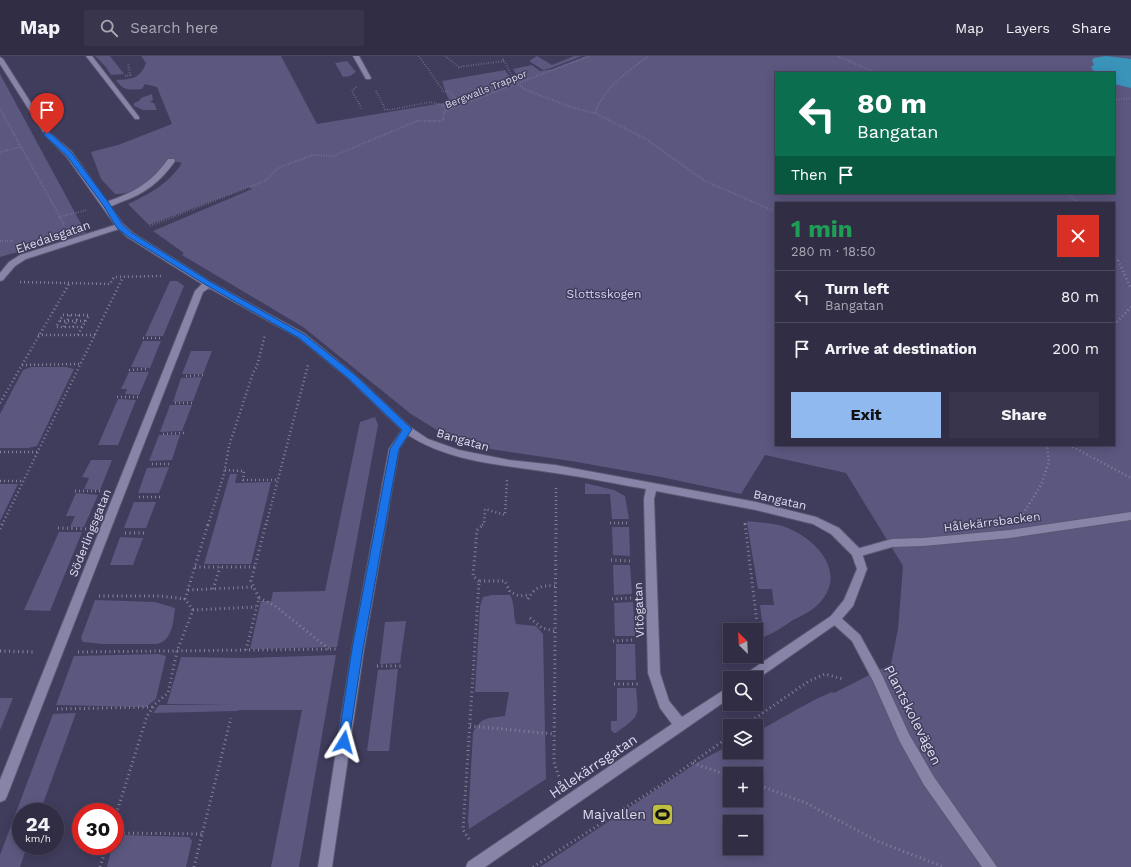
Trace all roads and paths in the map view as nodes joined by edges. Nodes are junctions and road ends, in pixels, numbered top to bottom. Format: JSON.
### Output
{"nodes":[{"id":1,"x":89,"y":56,"type":"edge"},
{"id":2,"x":356,"y":56,"type":"edge"},
{"id":3,"x":419,"y":56,"type":"edge"},
{"id":4,"x":445,"y":56,"type":"edge"},
{"id":5,"x":590,"y":56,"type":"edge"},
{"id":6,"x":649,"y":56,"type":"edge"},
{"id":7,"x":839,"y":56,"type":"edge"},
{"id":8,"x":0,"y":59,"type":"edge"},
{"id":9,"x":875,"y":72,"type":"edge"},
{"id":10,"x":368,"y":78,"type":"junction"},
{"id":11,"x":516,"y":83,"type":"junction"},
{"id":12,"x":1131,"y":98,"type":"edge"},
{"id":13,"x":1115,"y":100,"type":"edge"},
{"id":14,"x":460,"y":105,"type":"junction"},
{"id":15,"x":453,"y":108,"type":"junction"},
{"id":16,"x":0,"y":109,"type":"edge"},
{"id":17,"x":362,"y":109,"type":"dead end"},
{"id":18,"x":595,"y":113,"type":"junction"},
{"id":19,"x":137,"y":118,"type":"dead end"},
{"id":20,"x":20,"y":147,"type":"junction"},
{"id":21,"x":0,"y":152,"type":"edge"},
{"id":22,"x":171,"y":161,"type":"dead end"},
{"id":23,"x":1067,"y":194,"type":"edge"},
{"id":24,"x":1078,"y":202,"type":"edge"},
{"id":25,"x":106,"y":205,"type":"junction"},
{"id":26,"x":775,"y":212,"type":"edge"},
{"id":27,"x":59,"y":216,"type":"junction"},
{"id":28,"x":58,"y":226,"type":"dead end"},
{"id":29,"x":120,"y":226,"type":"junction"},
{"id":30,"x":150,"y":226,"type":"dead end"},
{"id":31,"x":0,"y":241,"type":"edge"},
{"id":32,"x":15,"y":242,"type":"dead end"},
{"id":33,"x":1115,"y":255,"type":"edge"},
{"id":34,"x":162,"y":276,"type":"dead end"},
{"id":35,"x":123,"y":277,"type":"junction"},
{"id":36,"x":0,"y":278,"type":"edge"},
{"id":37,"x":15,"y":282,"type":"dead end"},
{"id":38,"x":69,"y":283,"type":"junction"},
{"id":39,"x":208,"y":284,"type":"junction"},
{"id":40,"x":1131,"y":289,"type":"edge"},
{"id":41,"x":1131,"y":307,"type":"edge"},
{"id":42,"x":70,"y":315,"type":"junction"},
{"id":43,"x":80,"y":315,"type":"junction"},
{"id":44,"x":59,"y":321,"type":"junction"},
{"id":45,"x":67,"y":321,"type":"junction"},
{"id":46,"x":76,"y":321,"type":"junction"},
{"id":47,"x":85,"y":321,"type":"junction"},
{"id":48,"x":1115,"y":324,"type":"edge"},
{"id":49,"x":64,"y":327,"type":"junction"},
{"id":50,"x":73,"y":327,"type":"junction"},
{"id":51,"x":82,"y":327,"type":"junction"},
{"id":52,"x":266,"y":328,"type":"dead end"},
{"id":53,"x":38,"y":335,"type":"junction"},
{"id":54,"x":78,"y":335,"type":"junction"},
{"id":55,"x":95,"y":335,"type":"junction"},
{"id":56,"x":143,"y":338,"type":"dead end"},
{"id":57,"x":166,"y":338,"type":"dead end"},
{"id":58,"x":309,"y":361,"type":"dead end"},
{"id":59,"x":81,"y":364,"type":"junction"},
{"id":60,"x":22,"y":365,"type":"junction"},
{"id":61,"x":154,"y":369,"type":"dead end"},
{"id":62,"x":129,"y":370,"type":"dead end"},
{"id":63,"x":205,"y":375,"type":"dead end"},
{"id":64,"x":179,"y":376,"type":"dead end"},
{"id":65,"x":143,"y":396,"type":"dead end"},
{"id":66,"x":117,"y":397,"type":"dead end"},
{"id":67,"x":0,"y":403,"type":"edge"},
{"id":68,"x":194,"y":403,"type":"dead end"},
{"id":69,"x":169,"y":404,"type":"dead end"},
{"id":70,"x":407,"y":429,"type":"junction"},
{"id":71,"x":184,"y":433,"type":"dead end"},
{"id":72,"x":156,"y":434,"type":"dead end"},
{"id":73,"x":1048,"y":446,"type":"edge"},
{"id":74,"x":1071,"y":446,"type":"edge"},
{"id":75,"x":0,"y":452,"type":"edge"},
{"id":76,"x":38,"y":452,"type":"junction"},
{"id":77,"x":146,"y":464,"type":"dead end"},
{"id":78,"x":172,"y":464,"type":"dead end"},
{"id":79,"x":555,"y":469,"type":"junction"},
{"id":80,"x":225,"y":470,"type":"junction"},
{"id":81,"x":507,"y":478,"type":"dead end"},
{"id":82,"x":1131,"y":478,"type":"edge"},
{"id":83,"x":278,"y":480,"type":"junction"},
{"id":84,"x":0,"y":481,"type":"edge"},
{"id":85,"x":24,"y":481,"type":"junction"},
{"id":86,"x":651,"y":488,"type":"junction"},
{"id":87,"x":75,"y":491,"type":"dead end"},
{"id":88,"x":104,"y":491,"type":"dead end"},
{"id":89,"x":132,"y":497,"type":"dead end"},
{"id":90,"x":160,"y":497,"type":"dead end"},
{"id":91,"x":1131,"y":516,"type":"edge"},
{"id":92,"x":745,"y":521,"type":"dead end"},
{"id":93,"x":610,"y":523,"type":"dead end"},
{"id":94,"x":633,"y":523,"type":"dead end"},
{"id":95,"x":58,"y":528,"type":"dead end"},
{"id":96,"x":0,"y":529,"type":"edge"},
{"id":97,"x":88,"y":529,"type":"dead end"},
{"id":98,"x":118,"y":533,"type":"dead end"},
{"id":99,"x":146,"y":533,"type":"dead end"},
{"id":100,"x":1010,"y":534,"type":"junction"},
{"id":101,"x":857,"y":553,"type":"junction"},
{"id":102,"x":611,"y":560,"type":"dead end"},
{"id":103,"x":635,"y":561,"type":"dead end"},
{"id":104,"x":195,"y":567,"type":"junction"},
{"id":105,"x":220,"y":567,"type":"junction"},
{"id":106,"x":255,"y":567,"type":"junction"},
{"id":107,"x":479,"y":581,"type":"junction"},
{"id":108,"x":555,"y":586,"type":"junction"},
{"id":109,"x":254,"y":587,"type":"junction"},
{"id":110,"x":213,"y":589,"type":"junction"},
{"id":111,"x":188,"y":590,"type":"junction"},
{"id":112,"x":93,"y":596,"type":"dead end"},
{"id":113,"x":258,"y":598,"type":"junction"},
{"id":114,"x":636,"y":598,"type":"dead end"},
{"id":115,"x":185,"y":599,"type":"junction"},
{"id":116,"x":612,"y":599,"type":"dead end"},
{"id":117,"x":256,"y":607,"type":"junction"},
{"id":118,"x":193,"y":610,"type":"junction"},
{"id":119,"x":530,"y":618,"type":"dead end"},
{"id":120,"x":834,"y":619,"type":"junction"},
{"id":121,"x":757,"y":623,"type":"edge"},
{"id":122,"x":554,"y":632,"type":"junction"},
{"id":123,"x":639,"y":640,"type":"dead end"},
{"id":124,"x":613,"y":641,"type":"dead end"},
{"id":125,"x":329,"y":649,"type":"junction"},
{"id":126,"x":342,"y":649,"type":"dead end"},
{"id":127,"x":246,"y":650,"type":"junction"},
{"id":128,"x":0,"y":651,"type":"edge"},
{"id":129,"x":177,"y":651,"type":"junction"},
{"id":130,"x":57,"y":652,"type":"junction"},
{"id":131,"x":404,"y":666,"type":"dead end"},
{"id":132,"x":373,"y":667,"type":"dead end"},
{"id":133,"x":759,"y":671,"type":"edge"},
{"id":134,"x":843,"y":679,"type":"dead end"},
{"id":135,"x":614,"y":684,"type":"dead end"},
{"id":136,"x":642,"y":684,"type":"dead end"},
{"id":137,"x":723,"y":696,"type":"edge"},
{"id":138,"x":153,"y":707,"type":"junction"},
{"id":139,"x":51,"y":709,"type":"dead end"},
{"id":140,"x":231,"y":718,"type":"dead end"},
{"id":141,"x":754,"y":719,"type":"edge"},
{"id":142,"x":681,"y":725,"type":"junction"},
{"id":143,"x":470,"y":726,"type":"junction"},
{"id":144,"x":554,"y":734,"type":"junction"},
{"id":145,"x":723,"y":741,"type":"edge"},
{"id":146,"x":692,"y":763,"type":"junction"},
{"id":147,"x":723,"y":774,"type":"edge"},
{"id":148,"x":559,"y":777,"type":"dead end"},
{"id":149,"x":763,"y":787,"type":"edge"},
{"id":150,"x":0,"y":796,"type":"edge"},
{"id":151,"x":120,"y":803,"type":"edge"},
{"id":152,"x":124,"y":833,"type":"edge"},
{"id":153,"x":202,"y":834,"type":"junction"},
{"id":154,"x":469,"y":839,"type":"dead end"},
{"id":155,"x":104,"y":855,"type":"edge"},
{"id":156,"x":100,"y":867,"type":"edge"},
{"id":157,"x":194,"y":867,"type":"edge"},
{"id":158,"x":325,"y":867,"type":"edge"},
{"id":159,"x":473,"y":867,"type":"edge"},
{"id":160,"x":533,"y":867,"type":"edge"},
{"id":161,"x":944,"y":867,"type":"edge"},
{"id":162,"x":990,"y":867,"type":"edge"}],
"edges":[{"from":1,"to":19,"type":"street"},
{"from":2,"to":10,"type":"street"},
{"from":3,"to":14,"type":"path"},
{"from":4,"to":11,"type":"path"},
{"from":5,"to":11,"type":"path","name":"Bergwalls Trappor"},
{"from":6,"to":18,"type":"path"},
{"from":7,"to":9,"type":"path"},
{"from":8,"to":25,"type":"street","name":"Bangatan"},
{"from":10,"to":15,"type":"path"},
{"from":10,"to":17,"type":"path"},
{"from":11,"to":14,"type":"path","name":"Bergwalls Trappor"},
{"from":11,"to":18,"type":"path"},
{"from":12,"to":13,"type":"path"},
{"from":14,"to":15,"type":"path","name":"Bergwalls Trappor"},
{"from":15,"to":30,"type":"path","name":"Bergwalls Trappor"},
{"from":16,"to":20,"type":"path"},
{"from":18,"to":26,"type":"path"},
{"from":20,"to":21,"type":"path"},
{"from":20,"to":27,"type":"path"},
{"from":22,"to":25,"type":"street"},
{"from":23,"to":24,"type":"path"},
{"from":25,"to":27,"type":"path"},
{"from":25,"to":29,"type":"street","name":"Bangatan"},
{"from":27,"to":28,"type":"path"},
{"from":29,"to":36,"type":"street","name":"Ekedalsgatan"},
{"from":29,"to":39,"type":"street","name":"Bangatan"},
{"from":31,"to":32,"type":"path"},
{"from":33,"to":40,"type":"path"},
{"from":34,"to":35,"type":"path"},
{"from":35,"to":38,"type":"path"},
{"from":35,"to":55,"type":"path"},
{"from":37,"to":38,"type":"path"},
{"from":38,"to":53,"type":"path"},
{"from":39,"to":70,"type":"street","name":"Bangatan"},
{"from":39,"to":130,"type":"street","name":"Söderlingsgatan"},
{"from":41,"to":48,"type":"path"},
{"from":42,"to":43,"type":"path"},
{"from":42,"to":44,"type":"path"},
{"from":42,"to":45,"type":"path"},
{"from":43,"to":46,"type":"path"},
{"from":43,"to":47,"type":"path"},
{"from":44,"to":45,"type":"path"},
{"from":44,"to":49,"type":"path"},
{"from":45,"to":46,"type":"path"},
{"from":45,"to":49,"type":"path"},
{"from":46,"to":47,"type":"path"},
{"from":46,"to":50,"type":"path"},
{"from":47,"to":51,"type":"path"},
{"from":49,"to":50,"type":"path"},
{"from":50,"to":51,"type":"path"},
{"from":51,"to":54,"type":"path"},
{"from":52,"to":80,"type":"path"},
{"from":53,"to":54,"type":"path"},
{"from":53,"to":60,"type":"path"},
{"from":54,"to":55,"type":"path"},
{"from":55,"to":59,"type":"path"},
{"from":56,"to":57,"type":"path"},
{"from":58,"to":83,"type":"path"},
{"from":59,"to":60,"type":"path"},
{"from":59,"to":76,"type":"path"},
{"from":60,"to":67,"type":"path"},
{"from":61,"to":62,"type":"path"},
{"from":63,"to":64,"type":"path"},
{"from":65,"to":66,"type":"path"},
{"from":68,"to":69,"type":"path"},
{"from":70,"to":79,"type":"street","name":"Bangatan"},
{"from":70,"to":158,"type":"street"},
{"from":71,"to":72,"type":"path"},
{"from":73,"to":100,"type":"path"},
{"from":74,"to":82,"type":"path"},
{"from":75,"to":76,"type":"path"},
{"from":76,"to":85,"type":"path"},
{"from":77,"to":78,"type":"path"},
{"from":79,"to":86,"type":"street","name":"Bangatan"},
{"from":79,"to":108,"type":"path"},
{"from":80,"to":83,"type":"path"},
{"from":80,"to":104,"type":"path"},
{"from":81,"to":107,"type":"path"},
{"from":83,"to":106,"type":"path"},
{"from":84,"to":85,"type":"path"},
{"from":85,"to":96,"type":"path"},
{"from":86,"to":101,"type":"street","name":"Bangatan"},
{"from":86,"to":142,"type":"street","name":"Vitögatan"},
{"from":87,"to":88,"type":"path"},
{"from":89,"to":90,"type":"path"},
{"from":91,"to":100,"type":"street","name":"Hålekärrsbacken"},
{"from":92,"to":121,"type":"path"},
{"from":93,"to":94,"type":"path"},
{"from":95,"to":97,"type":"path"},
{"from":98,"to":99,"type":"path"},
{"from":100,"to":101,"type":"street","name":"Hålekärrsbacken"},
{"from":101,"to":120,"type":"street"},
{"from":102,"to":103,"type":"path"},
{"from":104,"to":105,"type":"path"},
{"from":104,"to":111,"type":"path"},
{"from":105,"to":106,"type":"path"},
{"from":105,"to":110,"type":"path"},
{"from":106,"to":109,"type":"path"},
{"from":107,"to":108,"type":"path"},
{"from":107,"to":143,"type":"path"},
{"from":108,"to":122,"type":"path"},
{"from":109,"to":110,"type":"path"},
{"from":109,"to":113,"type":"path"},
{"from":110,"to":111,"type":"path"},
{"from":111,"to":115,"type":"path"},
{"from":112,"to":115,"type":"path"},
{"from":113,"to":117,"type":"path"},
{"from":113,"to":125,"type":"path"},
{"from":114,"to":116,"type":"path"},
{"from":115,"to":118,"type":"path"},
{"from":117,"to":118,"type":"path"},
{"from":117,"to":127,"type":"path"},
{"from":118,"to":129,"type":"path"},
{"from":119,"to":122,"type":"path"},
{"from":120,"to":133,"type":"street"},
{"from":120,"to":162,"type":"street","name":"Plantskolevägen"},
{"from":122,"to":144,"type":"path"},
{"from":123,"to":124,"type":"path"},
{"from":125,"to":126,"type":"path"},
{"from":125,"to":127,"type":"path"},
{"from":127,"to":129,"type":"path"},
{"from":128,"to":130,"type":"path"},
{"from":129,"to":130,"type":"path"},
{"from":129,"to":138,"type":"path"},
{"from":130,"to":150,"type":"street","name":"Söderlingsgatan"},
{"from":131,"to":132,"type":"path"},
{"from":134,"to":141,"type":"path"},
{"from":135,"to":136,"type":"path"},
{"from":137,"to":142,"type":"street","name":"Hålekärrsgatan"},
{"from":138,"to":139,"type":"path"},
{"from":138,"to":151,"type":"path"},
{"from":140,"to":153,"type":"path"},
{"from":142,"to":159,"type":"street","name":"Hålekärrsgatan"},
{"from":143,"to":144,"type":"path"},
{"from":143,"to":154,"type":"path"},
{"from":144,"to":148,"type":"path"},
{"from":145,"to":146,"type":"path"},
{"from":146,"to":147,"type":"path"},
{"from":146,"to":160,"type":"path"},
{"from":149,"to":161,"type":"path"},
{"from":152,"to":153,"type":"path"},
{"from":153,"to":157,"type":"path"},
{"from":155,"to":156,"type":"path"}]}
